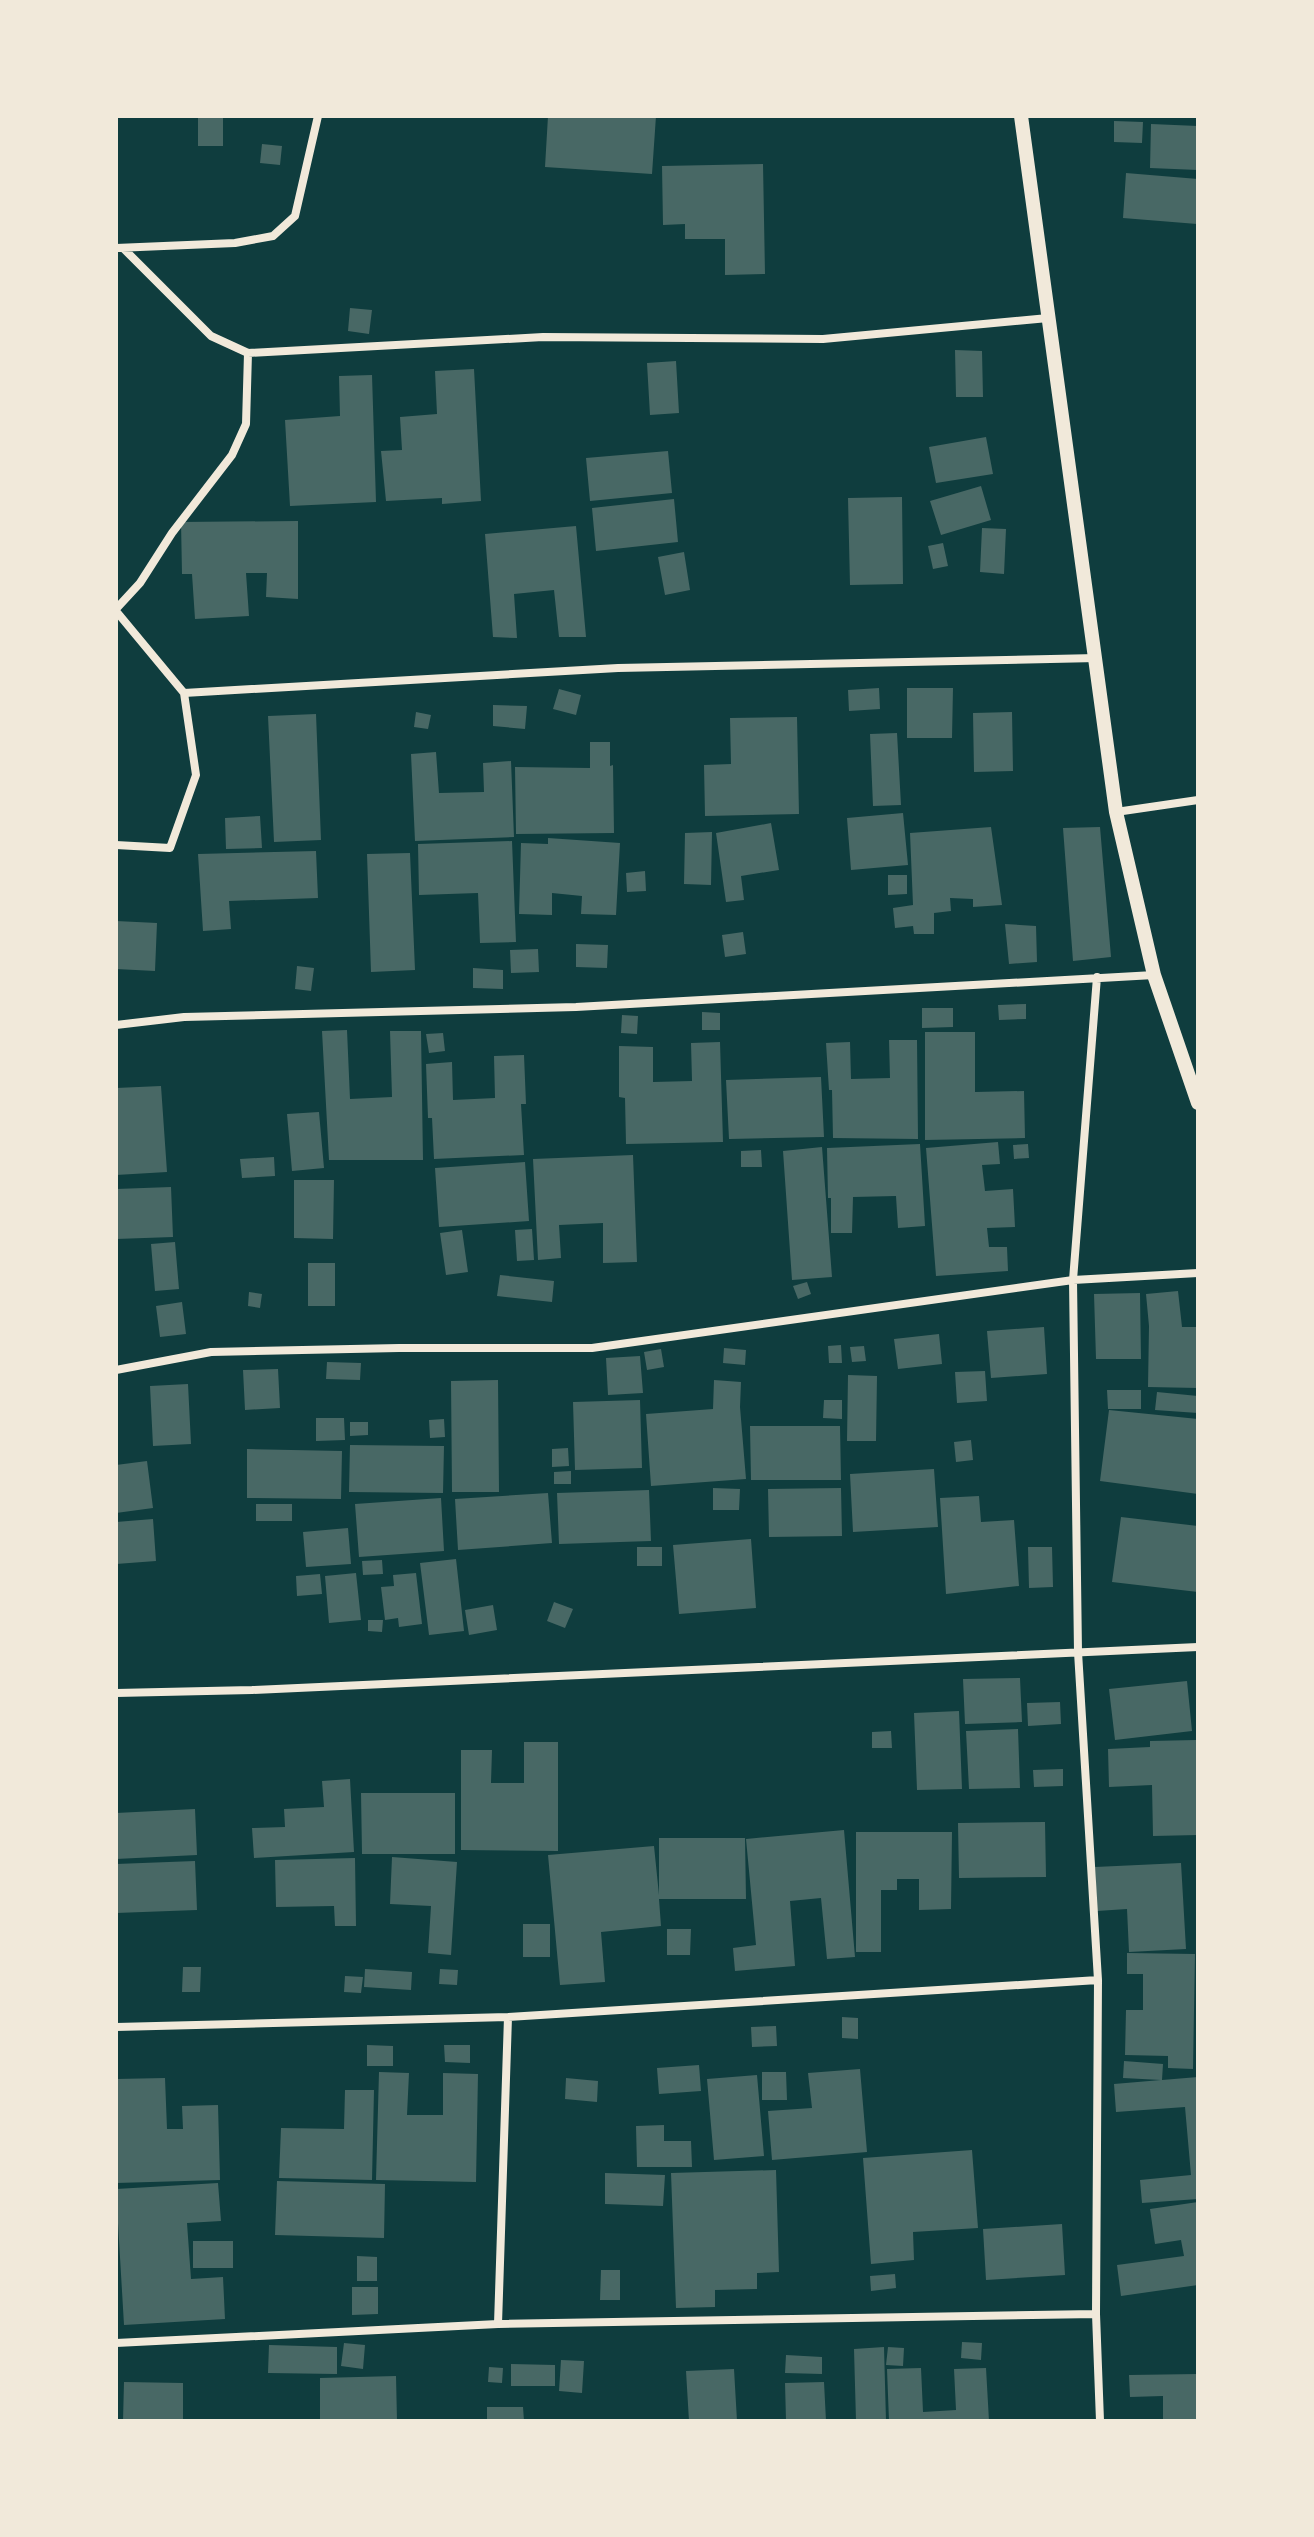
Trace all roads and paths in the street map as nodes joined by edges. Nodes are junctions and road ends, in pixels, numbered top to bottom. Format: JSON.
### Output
{"nodes":[{"id":1,"x":318,"y":116,"type":"edge"},
{"id":2,"x":1021,"y":116,"type":"edge"},
{"id":3,"x":120,"y":248,"type":"edge"},
{"id":4,"x":1048,"y":318,"type":"junction"},
{"id":5,"x":248,"y":353,"type":"junction"},
{"id":6,"x":116,"y":610,"type":"edge"},
{"id":7,"x":1097,"y":658,"type":"junction"},
{"id":8,"x":184,"y":693,"type":"junction"},
{"id":9,"x":1198,"y":800,"type":"edge"},
{"id":10,"x":1116,"y":812,"type":"junction"},
{"id":11,"x":116,"y":845,"type":"edge"},
{"id":12,"x":1154,"y":975,"type":"junction"},
{"id":13,"x":1097,"y":977,"type":"junction"},
{"id":14,"x":116,"y":1025,"type":"edge"},
{"id":15,"x":1198,"y":1103,"type":"edge"},
{"id":16,"x":1198,"y":1273,"type":"edge"},
{"id":17,"x":1073,"y":1280,"type":"junction"},
{"id":18,"x":116,"y":1370,"type":"edge"},
{"id":19,"x":1198,"y":1647,"type":"edge"},
{"id":20,"x":1078,"y":1652,"type":"junction"},
{"id":21,"x":116,"y":1693,"type":"edge"},
{"id":22,"x":1098,"y":1980,"type":"junction"},
{"id":23,"x":508,"y":2017,"type":"junction"},
{"id":24,"x":116,"y":2027,"type":"edge"},
{"id":25,"x":1096,"y":2314,"type":"junction"},
{"id":26,"x":498,"y":2324,"type":"junction"},
{"id":27,"x":116,"y":2343,"type":"edge"},
{"id":28,"x":1100,"y":2421,"type":"edge"}],
"edges":[{"from":1,"to":3,"type":"street"},
{"from":2,"to":4,"type":"street"},
{"from":3,"to":5,"type":"street"},
{"from":4,"to":5,"type":"street"},
{"from":4,"to":7,"type":"street"},
{"from":5,"to":6,"type":"street"},
{"from":6,"to":8,"type":"street"},
{"from":7,"to":8,"type":"street"},
{"from":7,"to":10,"type":"street"},
{"from":8,"to":11,"type":"street"},
{"from":9,"to":10,"type":"street"},
{"from":10,"to":12,"type":"street"},
{"from":12,"to":13,"type":"street"},
{"from":12,"to":15,"type":"street"},
{"from":13,"to":14,"type":"street"},
{"from":13,"to":17,"type":"street"},
{"from":16,"to":17,"type":"street"},
{"from":17,"to":18,"type":"street"},
{"from":17,"to":20,"type":"street"},
{"from":19,"to":20,"type":"street"},
{"from":20,"to":21,"type":"street"},
{"from":20,"to":22,"type":"street"},
{"from":22,"to":23,"type":"street"},
{"from":22,"to":25,"type":"street"},
{"from":23,"to":24,"type":"street"},
{"from":23,"to":26,"type":"street"},
{"from":25,"to":26,"type":"street"},
{"from":25,"to":28,"type":"street"},
{"from":26,"to":27,"type":"street"}]}
